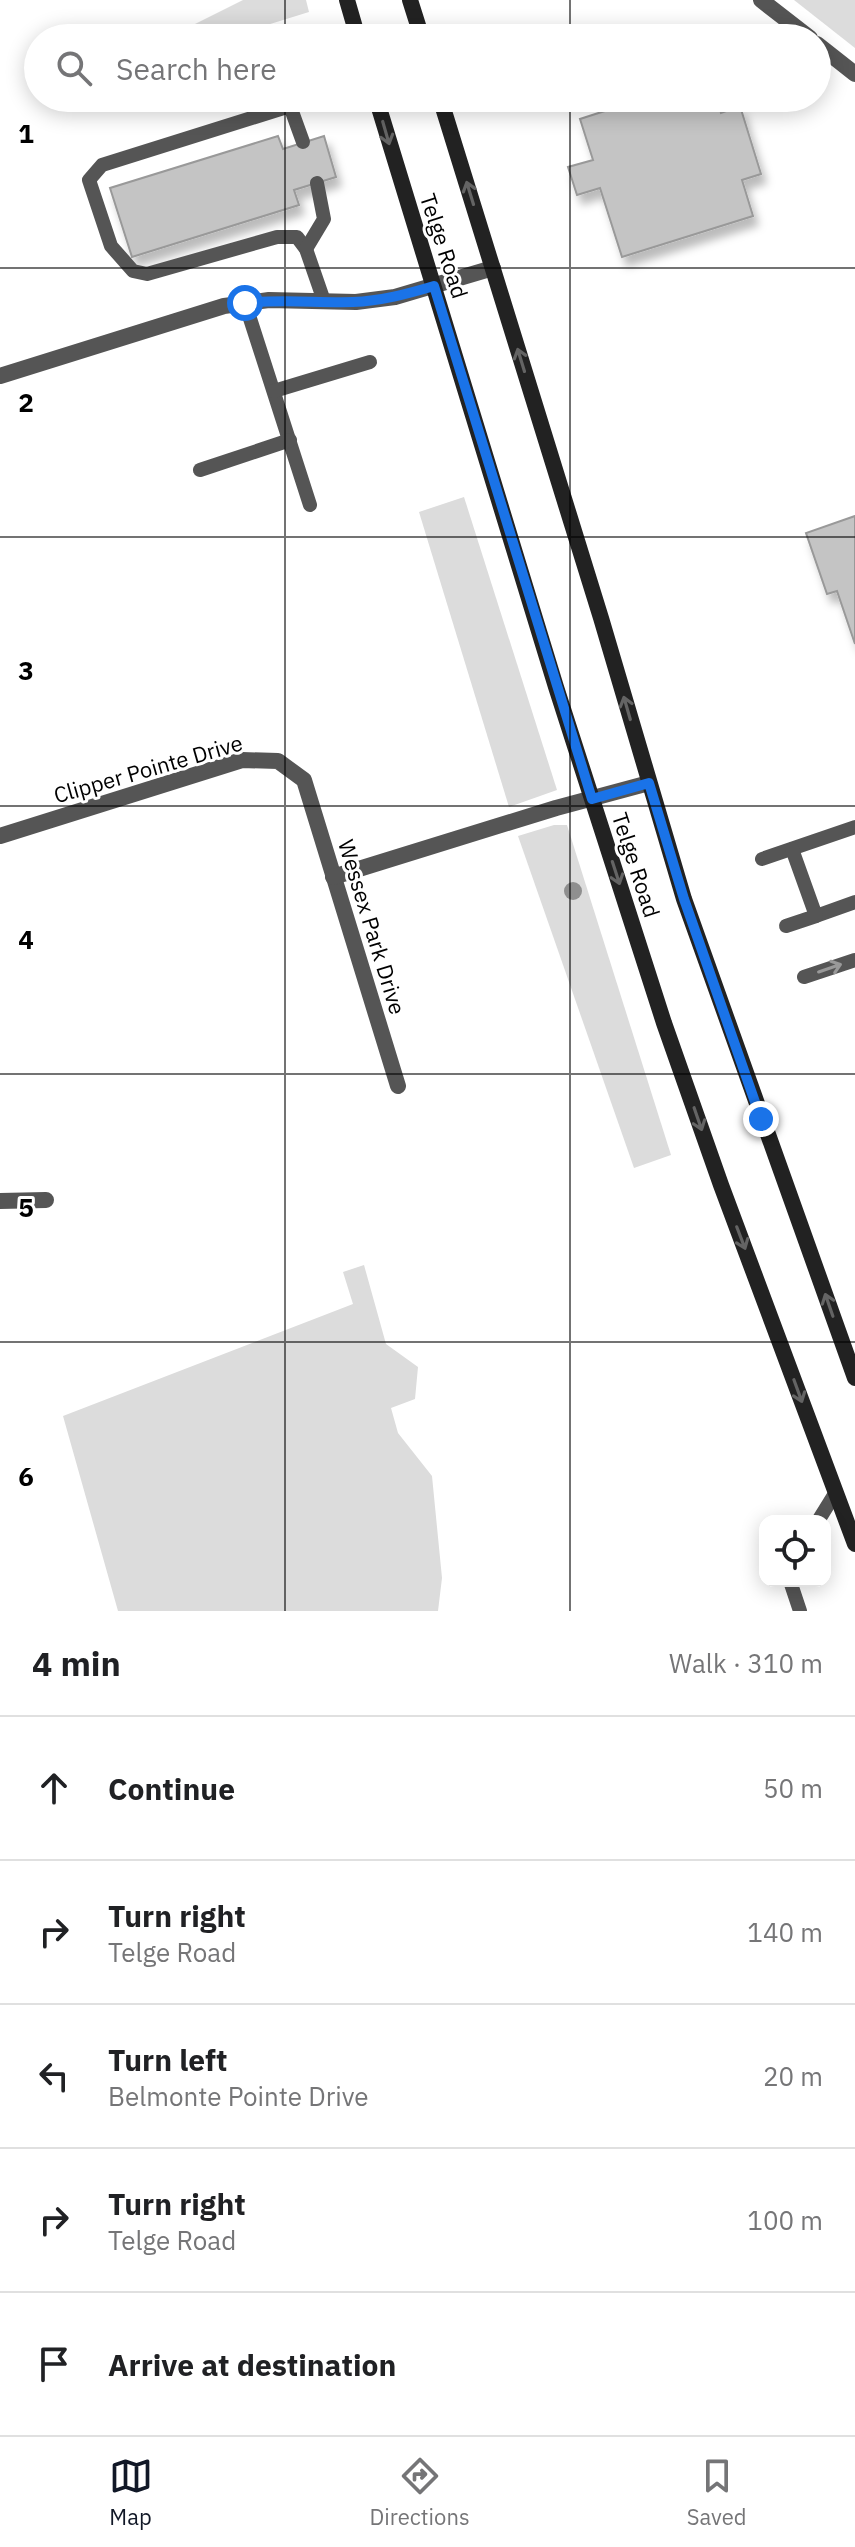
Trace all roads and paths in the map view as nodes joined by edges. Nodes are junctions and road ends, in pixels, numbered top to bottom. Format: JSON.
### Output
{"nodes":[{"id":1,"x":347,"y":0,"type":"edge"},
{"id":2,"x":410,"y":0,"type":"edge"},
{"id":3,"x":761,"y":0,"type":"edge"},
{"id":4,"x":354,"y":24,"type":"edge"},
{"id":5,"x":418,"y":24,"type":"edge"},
{"id":6,"x":792,"y":24,"type":"edge"},
{"id":7,"x":831,"y":55,"type":"edge"},
{"id":8,"x":855,"y":74,"type":"edge"},
{"id":9,"x":264,"y":112,"type":"edge"},
{"id":10,"x":296,"y":112,"type":"edge"},
{"id":11,"x":380,"y":112,"type":"edge"},
{"id":12,"x":444,"y":112,"type":"edge"},
{"id":13,"x":303,"y":142,"type":"dead end"},
{"id":14,"x":317,"y":183,"type":"dead end"},
{"id":15,"x":306,"y":249,"type":"junction"},
{"id":16,"x":493,"y":268,"type":"junction"},
{"id":17,"x":434,"y":286,"type":"junction"},
{"id":18,"x":324,"y":301,"type":"junction"},
{"id":19,"x":245,"y":303,"type":"junction"},
{"id":20,"x":370,"y":362,"type":"dead end"},
{"id":21,"x":0,"y":376,"type":"edge"},
{"id":22,"x":274,"y":391,"type":"junction"},
{"id":23,"x":290,"y":440,"type":"junction"},
{"id":24,"x":200,"y":470,"type":"dead end"},
{"id":25,"x":310,"y":505,"type":"dead end"},
{"id":26,"x":304,"y":780,"type":"joint"},
{"id":27,"x":649,"y":783,"type":"junction"},
{"id":28,"x":592,"y":799,"type":"junction"},
{"id":29,"x":855,"y":827,"type":"edge"},
{"id":30,"x":0,"y":836,"type":"edge"},
{"id":31,"x":792,"y":849,"type":"junction"},
{"id":32,"x":762,"y":859,"type":"dead end"},
{"id":33,"x":333,"y":877,"type":"junction"},
{"id":34,"x":855,"y":902,"type":"edge"},
{"id":35,"x":816,"y":916,"type":"junction"},
{"id":36,"x":786,"y":926,"type":"dead end"},
{"id":37,"x":855,"y":960,"type":"edge"},
{"id":38,"x":804,"y":977,"type":"dead end"},
{"id":39,"x":398,"y":1086,"type":"dead end"},
{"id":40,"x":46,"y":1200,"type":"dead end"},
{"id":41,"x":0,"y":1201,"type":"edge"},
{"id":42,"x":855,"y":1378,"type":"edge"},
{"id":43,"x":836,"y":1492,"type":"junction"},
{"id":44,"x":822,"y":1515,"type":"edge"},
{"id":45,"x":855,"y":1544,"type":"edge"},
{"id":46,"x":792,"y":1587,"type":"edge"},
{"id":47,"x":800,"y":1611,"type":"edge"}],
"edges":[{"from":1,"to":4,"type":"main road"},
{"from":2,"to":5,"type":"main road"},
{"from":3,"to":6,"type":"street"},
{"from":7,"to":8,"type":"street"},
{"from":9,"to":15,"type":"lane"},
{"from":10,"to":13,"type":"lane"},
{"from":11,"to":17,"type":"main road","name":"Telge Road","one_way":true},
{"from":16,"to":12,"type":"main road","name":"Telge Road","one_way":true},
{"from":14,"to":15,"type":"lane"},
{"from":15,"to":18,"type":"lane"},
{"from":16,"to":17,"type":"street"},
{"from":27,"to":16,"type":"main road","name":"Telge Road","one_way":true},
{"from":17,"to":18,"type":"street"},
{"from":17,"to":28,"type":"main road","name":"Telge Road"},
{"from":18,"to":19,"type":"street"},
{"from":19,"to":21,"type":"street"},
{"from":19,"to":22,"type":"lane"},
{"from":20,"to":22,"type":"lane"},
{"from":22,"to":23,"type":"lane"},
{"from":23,"to":24,"type":"lane"},
{"from":23,"to":25,"type":"lane"},
{"from":26,"to":30,"type":"street","name":"Clipper Pointe Drive"},
{"from":26,"to":33,"type":"street","name":"Wessex Park Drive"},
{"from":27,"to":28,"type":"street"},
{"from":42,"to":27,"type":"main road","name":"Telge Road","one_way":true},
{"from":28,"to":33,"type":"street"},
{"from":28,"to":43,"type":"main road","name":"Telge Road","one_way":true},
{"from":29,"to":31,"type":"lane"},
{"from":31,"to":32,"type":"lane"},
{"from":31,"to":35,"type":"lane"},
{"from":33,"to":39,"type":"street","name":"Wessex Park Drive"},
{"from":34,"to":35,"type":"lane"},
{"from":35,"to":36,"type":"lane"},
{"from":38,"to":37,"type":"lane","one_way":true},
{"from":40,"to":41,"type":"street"},
{"from":43,"to":44,"type":"lane"},
{"from":43,"to":45,"type":"main road","name":"Telge Road"},
{"from":46,"to":47,"type":"lane"}]}
